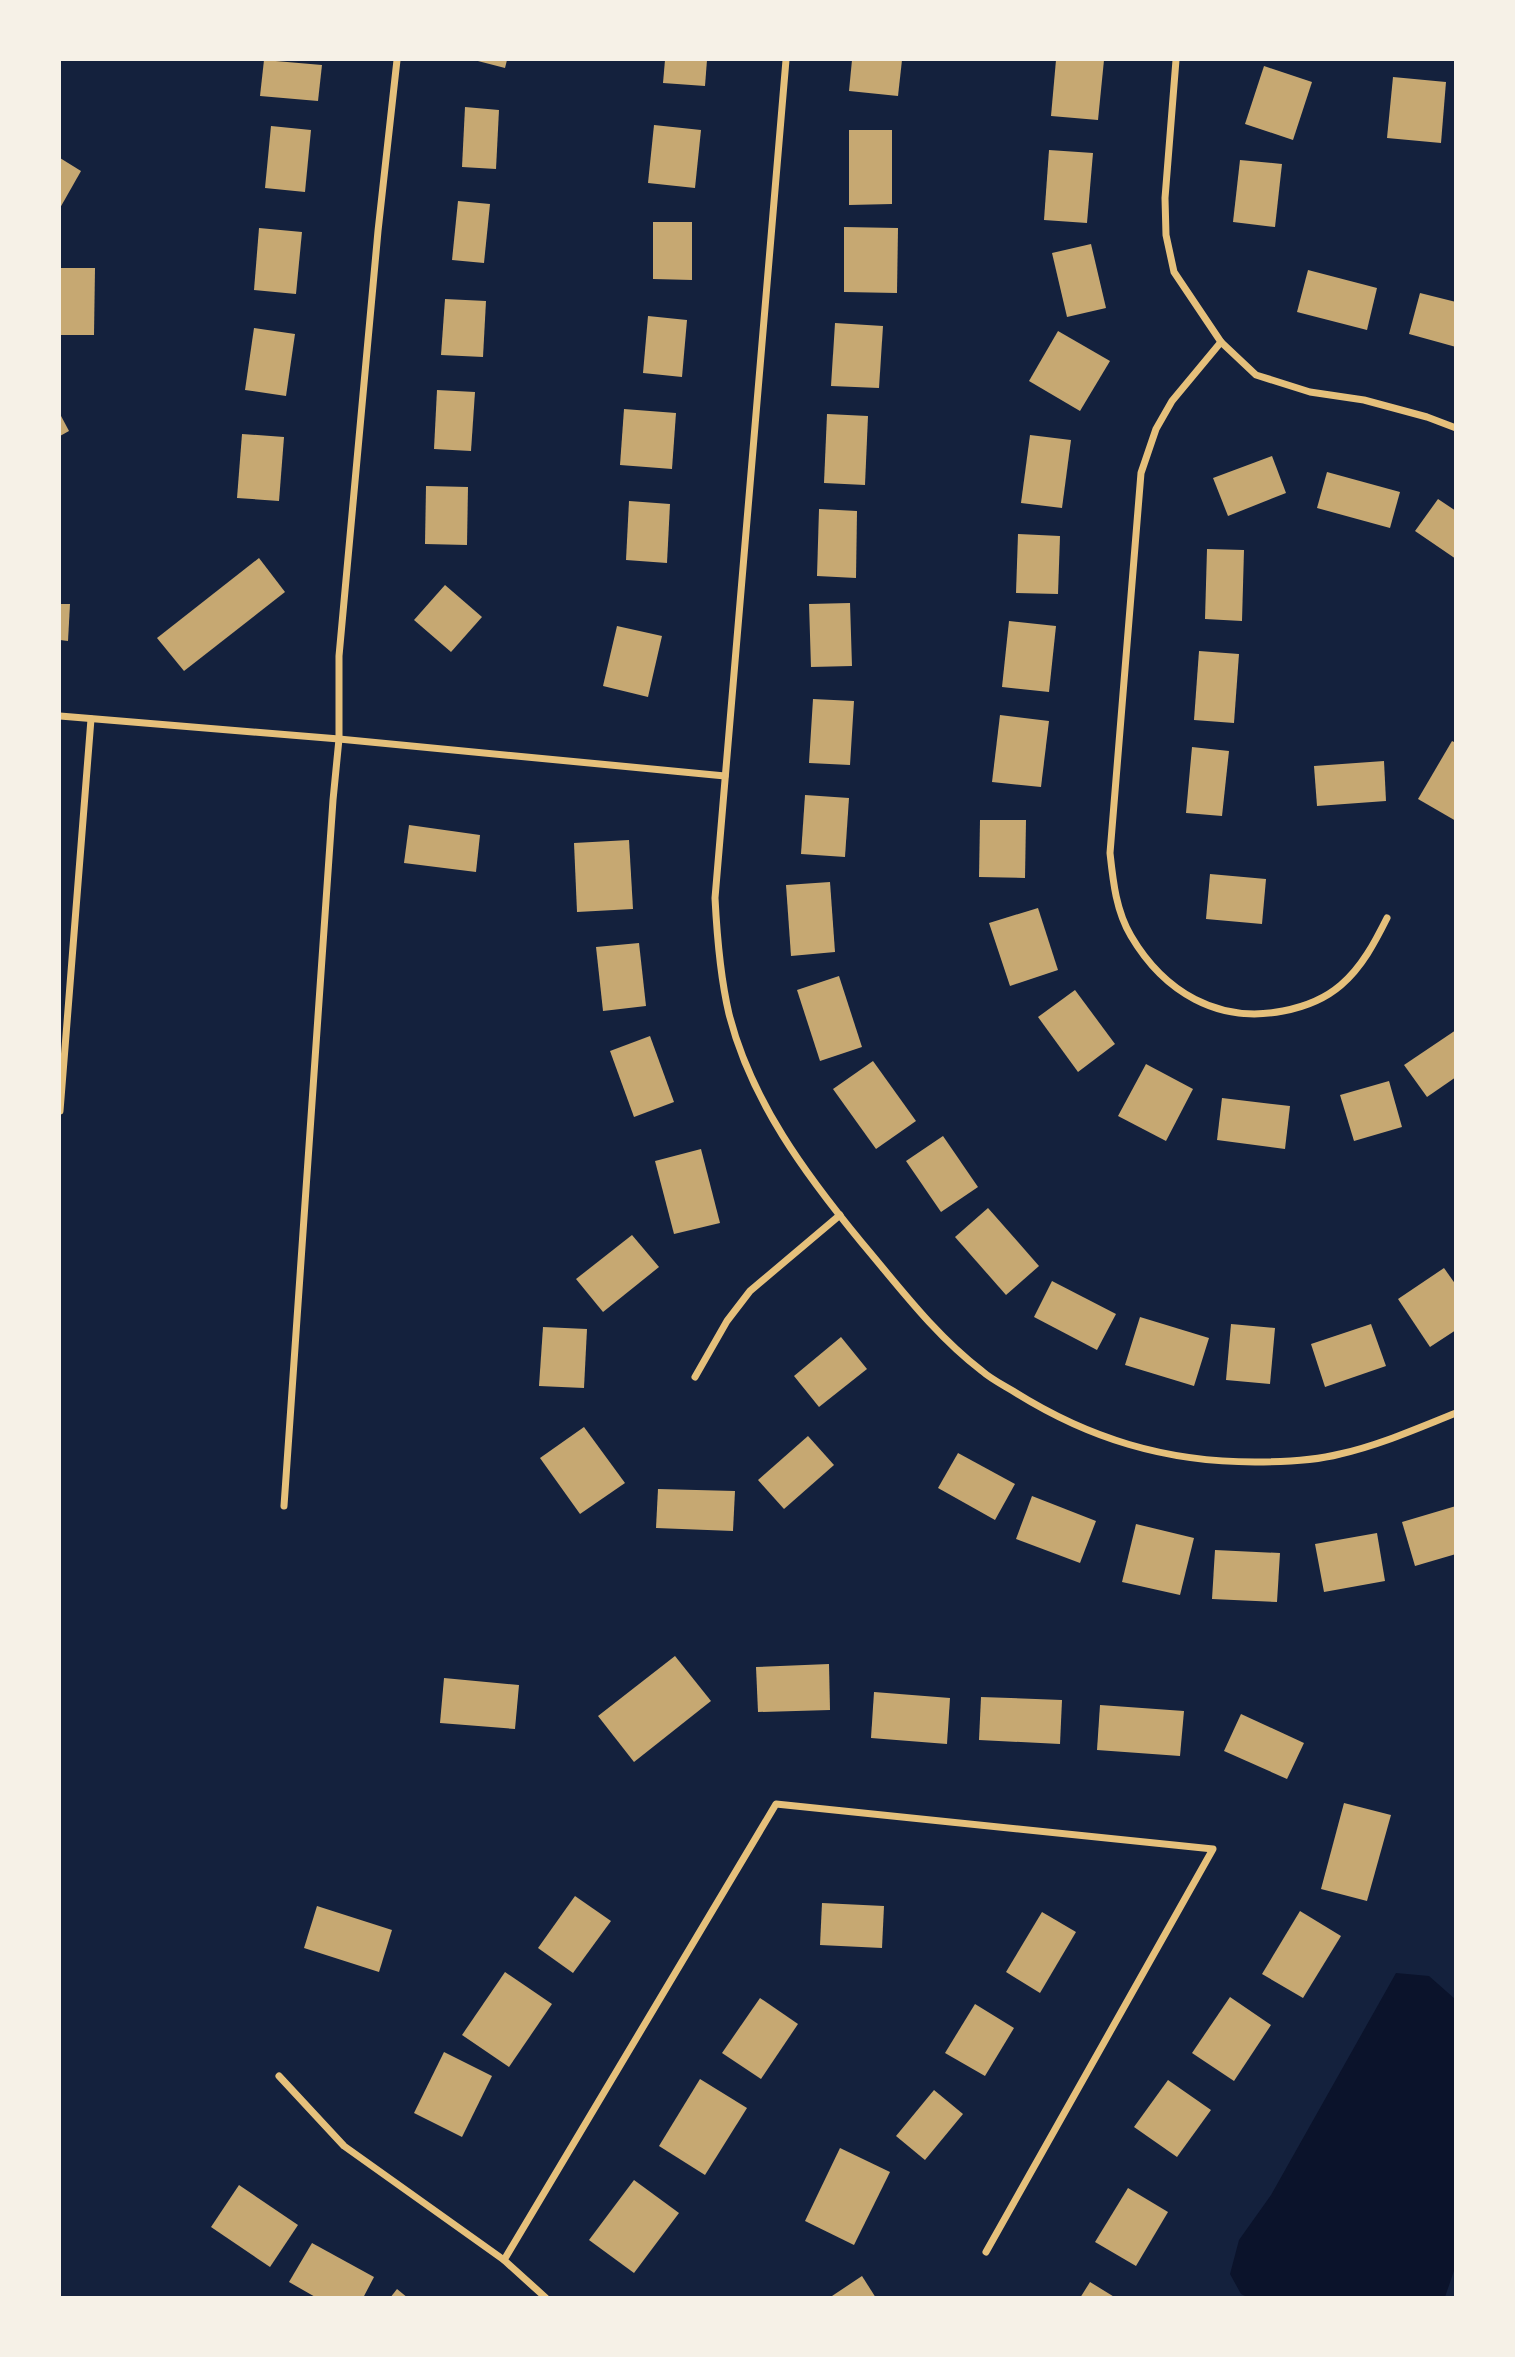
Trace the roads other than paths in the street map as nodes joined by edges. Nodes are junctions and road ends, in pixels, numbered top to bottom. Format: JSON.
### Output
{"nodes":[{"id":1,"x":397,"y":60,"type":"edge"},
{"id":2,"x":786,"y":60,"type":"edge"},
{"id":3,"x":1176,"y":60,"type":"edge"},
{"id":4,"x":1221,"y":342,"type":"junction"},
{"id":5,"x":1455,"y":428,"type":"edge"},
{"id":6,"x":60,"y":716,"type":"edge"},
{"id":7,"x":91,"y":719,"type":"junction"},
{"id":8,"x":339,"y":739,"type":"junction"},
{"id":9,"x":725,"y":776,"type":"junction"},
{"id":10,"x":1387,"y":918,"type":"dead end"},
{"id":11,"x":60,"y":1111,"type":"edge"},
{"id":12,"x":840,"y":1215,"type":"junction"},
{"id":13,"x":695,"y":1377,"type":"dead end"},
{"id":14,"x":1455,"y":1413,"type":"edge"},
{"id":15,"x":284,"y":1506,"type":"dead end"},
{"id":16,"x":279,"y":2076,"type":"dead end"},
{"id":17,"x":986,"y":2252,"type":"dead end"},
{"id":18,"x":505,"y":2260,"type":"junction"},
{"id":19,"x":546,"y":2298,"type":"edge"}],
"edges":[{"from":1,"to":8,"type":"street"},
{"from":2,"to":9,"type":"street"},
{"from":3,"to":4,"type":"street"},
{"from":4,"to":5,"type":"street"},
{"from":4,"to":10,"type":"street"},
{"from":6,"to":7,"type":"street"},
{"from":7,"to":8,"type":"street"},
{"from":7,"to":11,"type":"street"},
{"from":8,"to":9,"type":"street"},
{"from":8,"to":15,"type":"street"},
{"from":9,"to":12,"type":"street"},
{"from":12,"to":13,"type":"street"},
{"from":12,"to":14,"type":"street"},
{"from":16,"to":18,"type":"street"},
{"from":17,"to":18,"type":"street"},
{"from":18,"to":19,"type":"street"}]}
